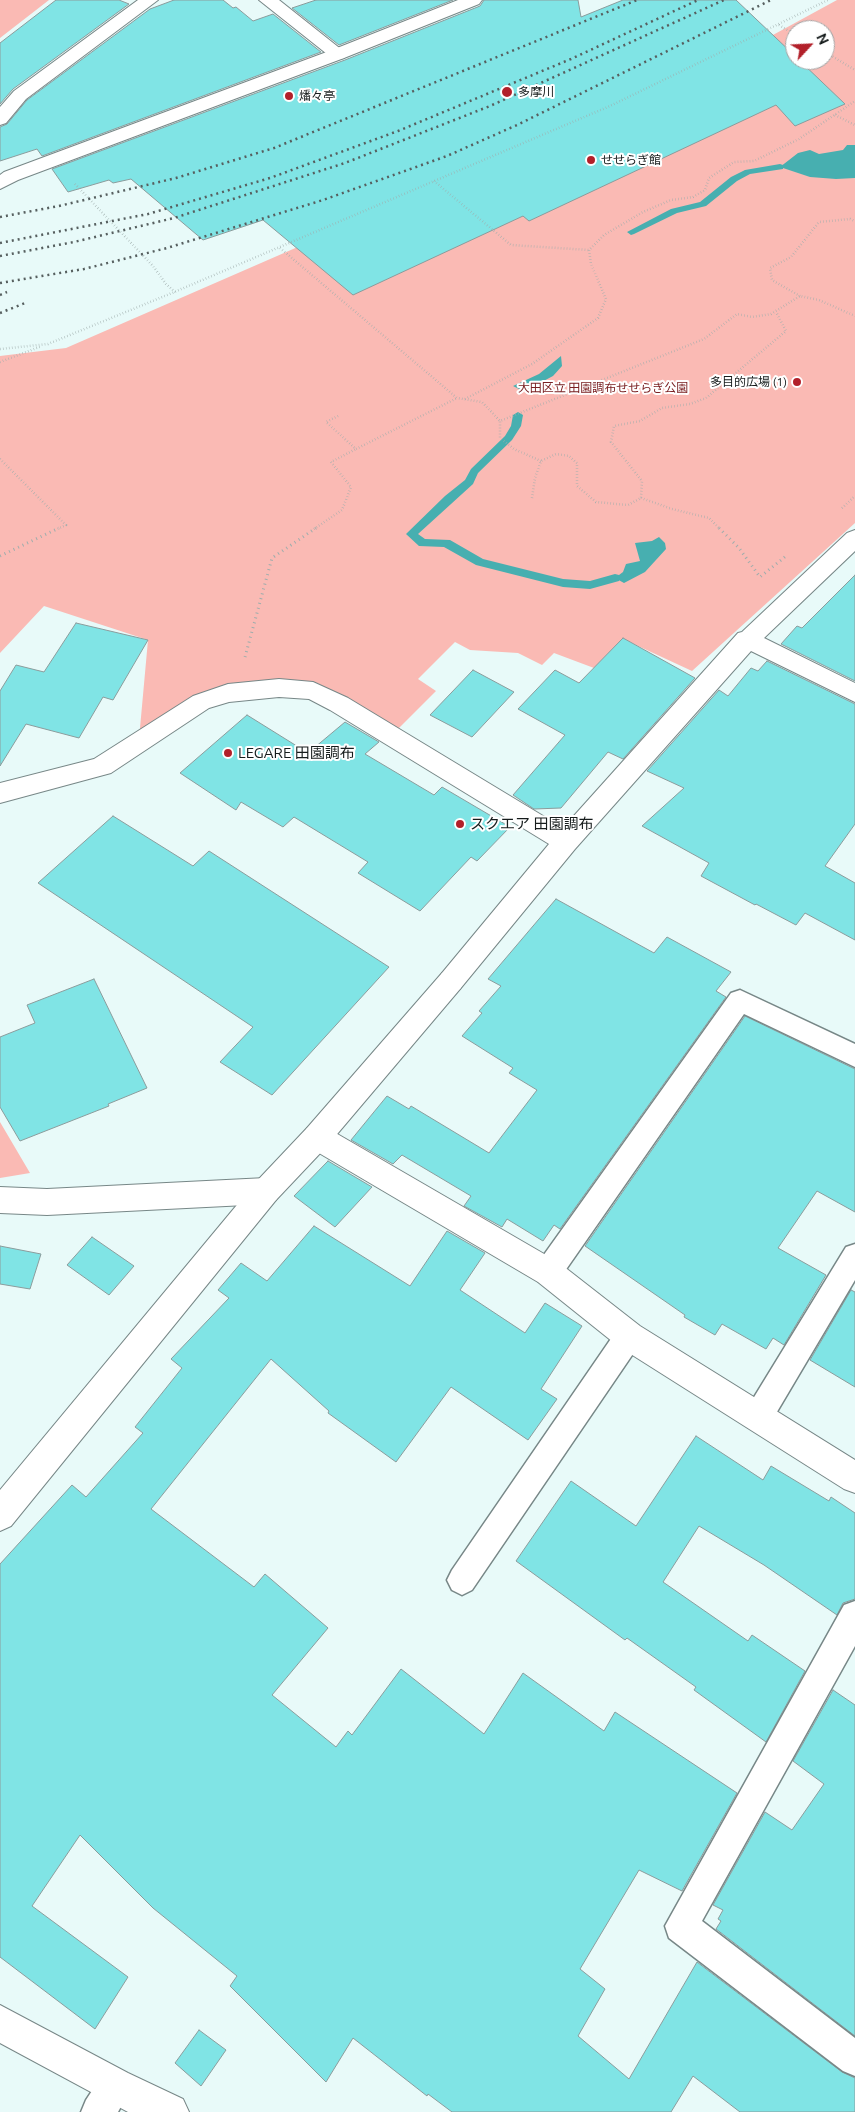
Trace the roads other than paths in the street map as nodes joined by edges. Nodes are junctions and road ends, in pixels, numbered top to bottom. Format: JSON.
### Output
{"nodes":[{"id":1,"x":150,"y":0,"type":"edge"},
{"id":2,"x":268,"y":0,"type":"edge"},
{"id":3,"x":473,"y":0,"type":"edge"},
{"id":4,"x":338,"y":54,"type":"junction"},
{"id":5,"x":0,"y":119,"type":"edge"},
{"id":6,"x":0,"y":183,"type":"edge"},
{"id":7,"x":855,"y":538,"type":"edge"},
{"id":8,"x":746,"y":639,"type":"junction"},
{"id":9,"x":855,"y":693,"type":"edge"},
{"id":10,"x":0,"y":793,"type":"edge"},
{"id":11,"x":566,"y":842,"type":"junction"},
{"id":12,"x":855,"y":1056,"type":"edge"},
{"id":13,"x":316,"y":1137,"type":"junction"},
{"id":14,"x":266,"y":1191,"type":"junction"},
{"id":15,"x":0,"y":1200,"type":"edge"},
{"id":16,"x":855,"y":1256,"type":"edge"},
{"id":17,"x":548,"y":1272,"type":"junction"},
{"id":18,"x":629,"y":1336,"type":"junction"},
{"id":19,"x":758,"y":1417,"type":"junction"},
{"id":20,"x":855,"y":1478,"type":"edge"},
{"id":21,"x":0,"y":1515,"type":"edge"},
{"id":22,"x":462,"y":1580,"type":"dead end"},
{"id":23,"x":855,"y":1616,"type":"edge"},
{"id":24,"x":0,"y":2022,"type":"edge"},
{"id":25,"x":855,"y":2059,"type":"edge"},
{"id":26,"x":106,"y":2099,"type":"edge"},
{"id":27,"x":170,"y":2112,"type":"edge"}],
"edges":[{"from":1,"to":5,"type":"street"},
{"from":2,"to":4,"type":"street"},
{"from":3,"to":4,"type":"street"},
{"from":4,"to":6,"type":"street"},
{"from":7,"to":8,"type":"street"},
{"from":8,"to":9,"type":"street"},
{"from":8,"to":11,"type":"street"},
{"from":10,"to":11,"type":"street"},
{"from":11,"to":13,"type":"street"},
{"from":12,"to":17,"type":"lane"},
{"from":13,"to":14,"type":"street"},
{"from":13,"to":17,"type":"street"},
{"from":14,"to":15,"type":"street"},
{"from":14,"to":21,"type":"street"},
{"from":16,"to":19,"type":"lane"},
{"from":17,"to":18,"type":"street"},
{"from":18,"to":19,"type":"street"},
{"from":18,"to":22,"type":"lane"},
{"from":19,"to":20,"type":"street"},
{"from":23,"to":25,"type":"lane"},
{"from":24,"to":26,"type":"street"},
{"from":26,"to":27,"type":"street"}]}
